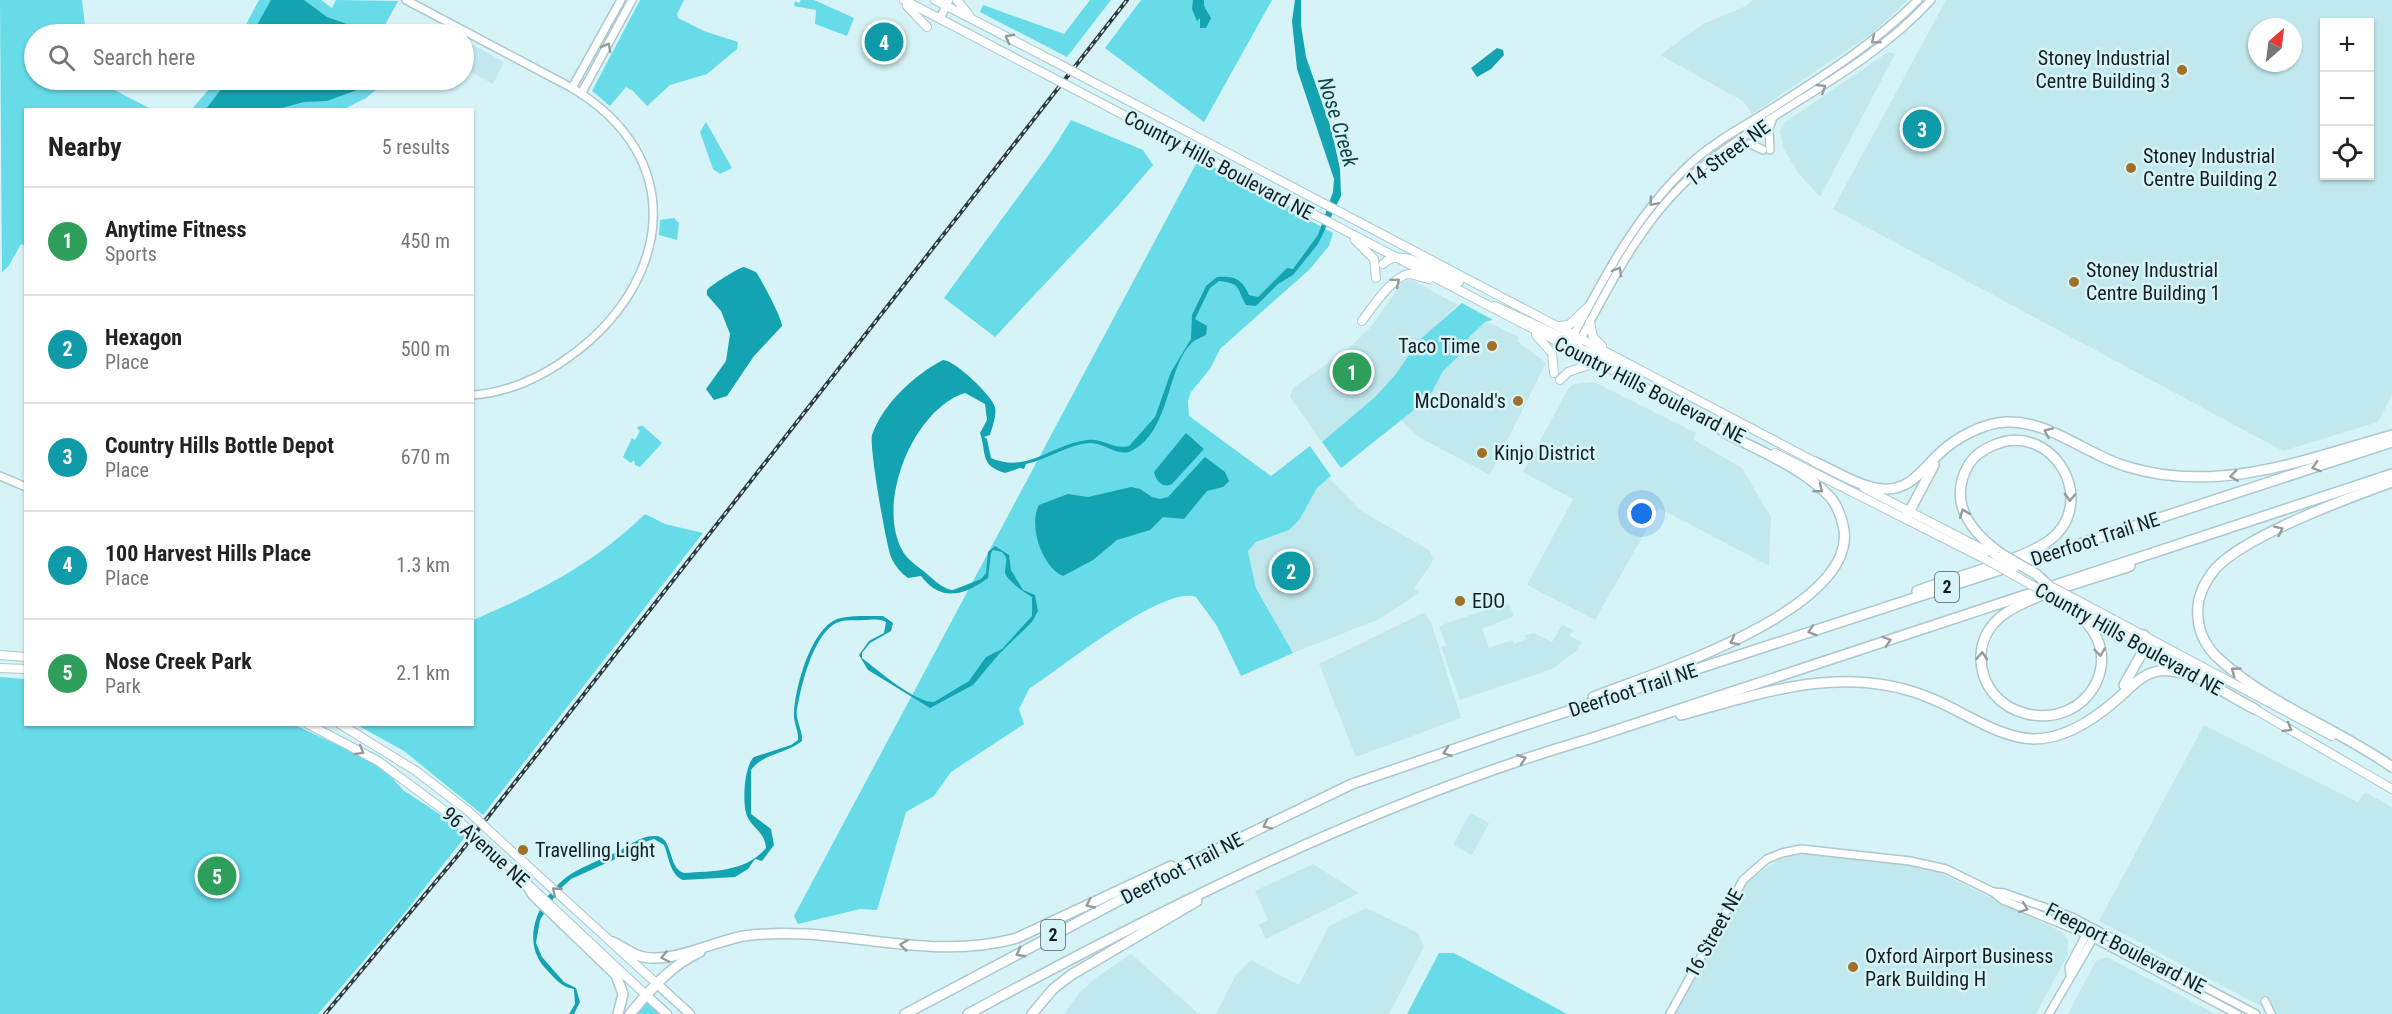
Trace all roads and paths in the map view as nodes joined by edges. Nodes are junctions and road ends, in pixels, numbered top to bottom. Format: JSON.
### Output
{"nodes":[{"id":1,"x":406,"y":0,"type":"edge"},
{"id":2,"x":621,"y":0,"type":"edge"},
{"id":3,"x":632,"y":0,"type":"edge"},
{"id":4,"x":898,"y":0,"type":"edge"},
{"id":5,"x":903,"y":0,"type":"edge"},
{"id":6,"x":957,"y":0,"type":"edge"},
{"id":7,"x":1917,"y":0,"type":"edge"},
{"id":8,"x":1930,"y":0,"type":"edge"},
{"id":9,"x":942,"y":2,"type":"edge"},
{"id":10,"x":937,"y":17,"type":"junction"},
{"id":11,"x":975,"y":20,"type":"junction"},
{"id":12,"x":451,"y":24,"type":"edge"},
{"id":13,"x":927,"y":27,"type":"dead end"},
{"id":14,"x":474,"y":36,"type":"edge"},
{"id":15,"x":572,"y":88,"type":"junction"},
{"id":16,"x":581,"y":94,"type":"junction"},
{"id":17,"x":1773,"y":119,"type":"junction"},
{"id":18,"x":1723,"y":151,"type":"junction"},
{"id":19,"x":1339,"y":228,"type":"junction"},
{"id":20,"x":1395,"y":257,"type":"junction"},
{"id":21,"x":1383,"y":264,"type":"dead end"},
{"id":22,"x":1376,"y":278,"type":"dead end"},
{"id":23,"x":1444,"y":284,"type":"junction"},
{"id":24,"x":1475,"y":285,"type":"junction"},
{"id":25,"x":1472,"y":298,"type":"junction"},
{"id":26,"x":1588,"y":307,"type":"junction"},
{"id":27,"x":1362,"y":321,"type":"dead end"},
{"id":28,"x":1590,"y":322,"type":"junction"},
{"id":29,"x":1525,"y":326,"type":"junction"},
{"id":30,"x":1557,"y":327,"type":"junction"},
{"id":31,"x":1574,"y":344,"type":"junction"},
{"id":32,"x":1620,"y":359,"type":"junction"},
{"id":33,"x":1595,"y":363,"type":"junction"},
{"id":34,"x":1663,"y":382,"type":"junction"},
{"id":35,"x":474,"y":395,"type":"edge"},
{"id":36,"x":1716,"y":425,"type":"junction"},
{"id":37,"x":2392,"y":435,"type":"edge"},
{"id":38,"x":2392,"y":442,"type":"edge"},
{"id":39,"x":1951,"y":445,"type":"junction"},
{"id":40,"x":1815,"y":462,"type":"junction"},
{"id":41,"x":2392,"y":474,"type":"edge"},
{"id":42,"x":0,"y":476,"type":"edge"},
{"id":43,"x":2392,"y":482,"type":"edge"},
{"id":44,"x":24,"y":486,"type":"edge"},
{"id":45,"x":1907,"y":515,"type":"junction"},
{"id":46,"x":2195,"y":541,"type":"junction"},
{"id":47,"x":1999,"y":556,"type":"junction"},
{"id":48,"x":2048,"y":585,"type":"joint"},
{"id":49,"x":2069,"y":602,"type":"junction"},
{"id":50,"x":1844,"y":621,"type":"junction"},
{"id":51,"x":2144,"y":635,"type":"junction"},
{"id":52,"x":2146,"y":646,"type":"junction"},
{"id":53,"x":0,"y":655,"type":"edge"},
{"id":54,"x":24,"y":657,"type":"edge"},
{"id":55,"x":0,"y":668,"type":"edge"},
{"id":56,"x":24,"y":669,"type":"edge"},
{"id":57,"x":2254,"y":709,"type":"junction"},
{"id":58,"x":312,"y":726,"type":"edge"},
{"id":59,"x":343,"y":726,"type":"edge"},
{"id":60,"x":1513,"y":729,"type":"junction"},
{"id":61,"x":2009,"y":734,"type":"junction"},
{"id":62,"x":1592,"y":738,"type":"junction"},
{"id":63,"x":2392,"y":767,"type":"edge"},
{"id":64,"x":2392,"y":789,"type":"edge"},
{"id":65,"x":1201,"y":857,"type":"junction"},
{"id":66,"x":1767,"y":859,"type":"joint"},
{"id":67,"x":1242,"y":874,"type":"junction"},
{"id":68,"x":524,"y":880,"type":"joint"},
{"id":69,"x":1993,"y":892,"type":"junction"},
{"id":70,"x":571,"y":927,"type":"junction"},
{"id":71,"x":2094,"y":928,"type":"junction"},
{"id":72,"x":2090,"y":936,"type":"junction"},
{"id":73,"x":742,"y":937,"type":"junction"},
{"id":74,"x":614,"y":942,"type":"junction"},
{"id":75,"x":656,"y":983,"type":"junction"},
{"id":76,"x":1053,"y":988,"type":"junction"},
{"id":77,"x":646,"y":995,"type":"junction"},
{"id":78,"x":2265,"y":1000,"type":"dead end"},
{"id":79,"x":2234,"y":1013,"type":"edge"},
{"id":80,"x":618,"y":1014,"type":"edge"},
{"id":81,"x":630,"y":1014,"type":"edge"},
{"id":82,"x":667,"y":1014,"type":"edge"},
{"id":83,"x":690,"y":1014,"type":"edge"},
{"id":84,"x":905,"y":1014,"type":"edge"},
{"id":85,"x":968,"y":1014,"type":"edge"},
{"id":86,"x":1027,"y":1014,"type":"edge"},
{"id":87,"x":1032,"y":1014,"type":"edge"},
{"id":88,"x":1670,"y":1014,"type":"edge"},
{"id":89,"x":2049,"y":1014,"type":"edge"},
{"id":90,"x":2256,"y":1014,"type":"edge"},
{"id":91,"x":2271,"y":1014,"type":"edge"}],
"edges":[{"from":1,"to":12,"type":"street"},
{"from":2,"to":15,"type":"street"},
{"from":16,"to":3,"type":"street","one_way":true},
{"from":4,"to":13,"type":"main road"},
{"from":5,"to":10,"type":"main road","name":"Country Hills Boulevard NE"},
{"from":6,"to":11,"type":"main road"},
{"from":7,"to":26,"type":"street","name":"14 Street NE","one_way":true},
{"from":17,"to":8,"type":"street","name":"14 Street NE","one_way":true},
{"from":9,"to":10,"type":"street"},
{"from":9,"to":11,"type":"main road","name":"Country Hills Boulevard NE"},
{"from":10,"to":19,"type":"main road","name":"Country Hills Boulevard NE","bridge":true},
{"from":24,"to":11,"type":"main road","name":"Country Hills Boulevard NE","one_way":true,"bridge":true},
{"from":14,"to":15,"type":"street"},
{"from":15,"to":16,"type":"street"},
{"from":16,"to":35,"type":"street"},
{"from":17,"to":18,"type":"street","name":"14 Street NE"},
{"from":17,"to":18,"type":"street"},
{"from":28,"to":18,"type":"street","name":"14 Street NE","one_way":true},
{"from":19,"to":20,"type":"main road","name":"Country Hills Boulevard NE"},
{"from":19,"to":22,"type":"main road"},
{"from":20,"to":21,"type":"main road"},
{"from":20,"to":23,"type":"main road","name":"Country Hills Boulevard NE"},
{"from":20,"to":24,"type":"main road"},
{"from":23,"to":25,"type":"main road","name":"Country Hills Boulevard NE"},
{"from":27,"to":23,"type":"main road","one_way":true},
{"from":24,"to":30,"type":"main road","name":"Country Hills Boulevard NE"},
{"from":25,"to":29,"type":"main road","name":"Country Hills Boulevard NE"},
{"from":25,"to":31,"type":"main road"},
{"from":26,"to":30,"type":"main road"},
{"from":26,"to":31,"type":"street","name":"14 Street NE"},
{"from":28,"to":31,"type":"street","name":"14 Street NE"},
{"from":28,"to":32,"type":"main road"},
{"from":29,"to":31,"type":"main road","name":"Country Hills Boulevard NE"},
{"from":29,"to":33,"type":"main road"},
{"from":30,"to":31,"type":"main road","name":"Country Hills Boulevard NE"},
{"from":31,"to":32,"type":"main road","name":"Country Hills Boulevard NE"},
{"from":31,"to":33,"type":"main road","name":"Country Hills Boulevard NE"},
{"from":31,"to":34,"type":"main road"},
{"from":32,"to":34,"type":"main road","name":"Country Hills Boulevard NE"},
{"from":33,"to":36,"type":"main road","name":"Country Hills Boulevard NE"},
{"from":34,"to":40,"type":"main road","name":"Country Hills Boulevard NE"},
{"from":36,"to":45,"type":"main road","name":"Country Hills Boulevard NE"},
{"from":36,"to":60,"type":"highway","one_way":true},
{"from":37,"to":39,"type":"highway","one_way":true},
{"from":38,"to":50,"type":"highway","name":"Deerfoot Trail NE","number":"2","one_way":true},
{"from":39,"to":40,"type":"highway"},
{"from":39,"to":45,"type":"highway"},
{"from":40,"to":45,"type":"main road","name":"Country Hills Boulevard NE"},
{"from":41,"to":46,"type":"highway","name":"Deerfoot Trail NE","number":"2"},
{"from":42,"to":44,"type":"street"},
{"from":63,"to":43,"type":"highway","one_way":true},
{"from":45,"to":47,"type":"main road","name":"Country Hills Boulevard NE"},
{"from":45,"to":49,"type":"main road","name":"Country Hills Boulevard NE","bridge":true},
{"from":49,"to":46,"type":"highway","one_way":true},
{"from":62,"to":46,"type":"highway","name":"Deerfoot Trail NE","number":"2","one_way":true},
{"from":47,"to":48,"type":"highway","bridge":true},
{"from":47,"to":50,"type":"highway","one_way":true},
{"from":48,"to":49,"type":"main road","name":"Country Hills Boulevard NE","bridge":true},
{"from":49,"to":51,"type":"main road","name":"Country Hills Boulevard NE"},
{"from":49,"to":52,"type":"main road","name":"Country Hills Boulevard NE"},
{"from":50,"to":60,"type":"highway","name":"Deerfoot Trail NE","number":"2","one_way":true},
{"from":51,"to":52,"type":"highway"},
{"from":51,"to":63,"type":"main road","name":"Country Hills Boulevard NE"},
{"from":52,"to":57,"type":"main road","name":"Country Hills Boulevard NE"},
{"from":52,"to":61,"type":"highway"},
{"from":53,"to":54,"type":"main road"},
{"from":55,"to":56,"type":"main road"},
{"from":57,"to":61,"type":"highway"},
{"from":57,"to":64,"type":"main road","name":"Country Hills Boulevard NE","one_way":true},
{"from":58,"to":68,"type":"main road","name":"96 Avenue NE","one_way":true,"bridge":true},
{"from":74,"to":59,"type":"main road","name":"96 Avenue NE","one_way":true,"bridge":true},
{"from":60,"to":65,"type":"highway","name":"Deerfoot Trail NE","number":"2","one_way":true},
{"from":61,"to":62,"type":"highway"},
{"from":67,"to":62,"type":"highway","name":"Deerfoot Trail NE","number":"2","one_way":true},
{"from":65,"to":73,"type":"highway","one_way":true},
{"from":65,"to":84,"type":"highway","name":"Deerfoot Trail NE","number":"2","one_way":true},
{"from":66,"to":69,"type":"street","name":"Freeport Boulevard NE"},
{"from":66,"to":88,"type":"street","name":"16 Street NE"},
{"from":67,"to":76,"type":"highway"},
{"from":67,"to":85,"type":"highway","name":"Deerfoot Trail NE","number":"2"},
{"from":68,"to":70,"type":"highway"},
{"from":69,"to":71,"type":"street","name":"Freeport Boulevard NE"},
{"from":69,"to":72,"type":"street","name":"Freeport Boulevard NE","one_way":true},
{"from":70,"to":77,"type":"main road"},
{"from":70,"to":80,"type":"highway"},
{"from":71,"to":72,"type":"street"},
{"from":71,"to":90,"type":"street","name":"Freeport Boulevard NE"},
{"from":72,"to":79,"type":"street","name":"Freeport Boulevard NE"},
{"from":72,"to":89,"type":"street"},
{"from":73,"to":74,"type":"highway","one_way":true},
{"from":73,"to":75,"type":"highway"},
{"from":74,"to":75,"type":"main road","name":"96 Avenue NE"},
{"from":75,"to":77,"type":"highway"},
{"from":75,"to":83,"type":"main road"},
{"from":76,"to":86,"type":"highway"},
{"from":76,"to":87,"type":"highway"},
{"from":77,"to":81,"type":"highway"},
{"from":77,"to":82,"type":"main road"},
{"from":78,"to":91,"type":"street"}]}
